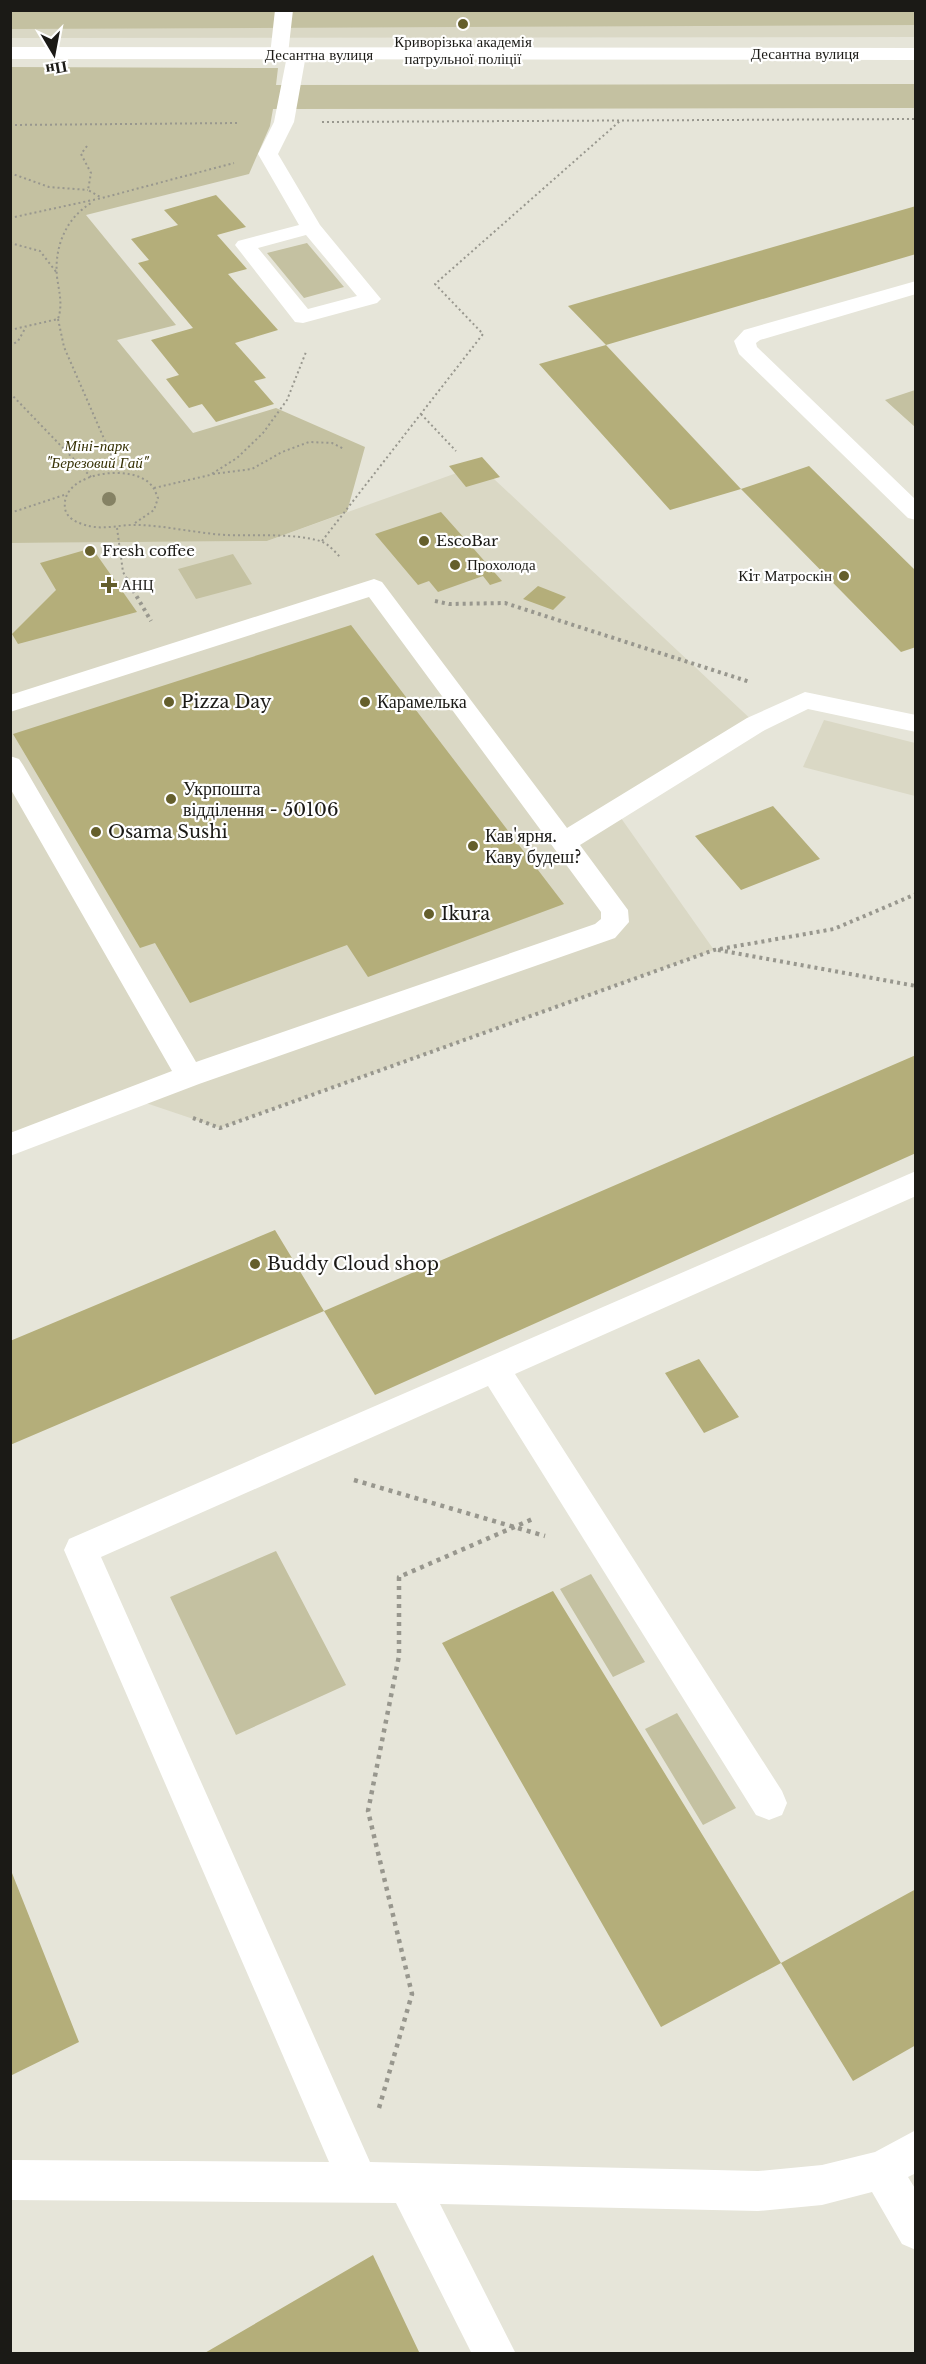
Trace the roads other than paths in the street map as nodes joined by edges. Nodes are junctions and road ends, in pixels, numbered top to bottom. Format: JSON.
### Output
{"nodes":[{"id":1,"x":284,"y":10,"type":"edge"},
{"id":2,"x":10,"y":53,"type":"edge"},
{"id":3,"x":915,"y":54,"type":"edge"},
{"id":4,"x":288,"y":55,"type":"junction"},
{"id":5,"x":311,"y":228,"type":"junction"},
{"id":6,"x":915,"y":286,"type":"edge"},
{"id":7,"x":915,"y":513,"type":"edge"},
{"id":8,"x":10,"y":704,"type":"edge"},
{"id":9,"x":915,"y":724,"type":"edge"},
{"id":10,"x":10,"y":765,"type":"edge"},
{"id":11,"x":564,"y":842,"type":"junction"},
{"id":12,"x":189,"y":1076,"type":"junction"},
{"id":13,"x":10,"y":1145,"type":"edge"},
{"id":14,"x":915,"y":1183,"type":"edge"},
{"id":15,"x":494,"y":1368,"type":"junction"},
{"id":16,"x":769,"y":1803,"type":"dead end"},
{"id":17,"x":915,"y":2150,"type":"edge"},
{"id":18,"x":882,"y":2170,"type":"junction"},
{"id":19,"x":10,"y":2180,"type":"edge"},
{"id":20,"x":358,"y":2182,"type":"junction"},
{"id":21,"x":408,"y":2184,"type":"junction"},
{"id":22,"x":915,"y":2230,"type":"edge"},
{"id":23,"x":495,"y":2354,"type":"edge"}],
"edges":[{"from":1,"to":4,"type":"lane"},
{"from":2,"to":4,"type":"main road","name":"Десантна вулиця"},
{"from":3,"to":4,"type":"main road","name":"Десантна вулиця"},
{"from":4,"to":5,"type":"lane"},
{"from":5,"to":5,"type":"lane"},
{"from":6,"to":7,"type":"lane"},
{"from":8,"to":11,"type":"lane"},
{"from":9,"to":11,"type":"lane"},
{"from":10,"to":12,"type":"lane"},
{"from":11,"to":12,"type":"lane"},
{"from":12,"to":13,"type":"lane"},
{"from":14,"to":15,"type":"lane"},
{"from":15,"to":16,"type":"lane"},
{"from":15,"to":20,"type":"lane"},
{"from":17,"to":18,"type":"lane"},
{"from":18,"to":21,"type":"lane"},
{"from":18,"to":22,"type":"lane"},
{"from":19,"to":20,"type":"lane"},
{"from":20,"to":21,"type":"lane"},
{"from":21,"to":23,"type":"lane"}]}
